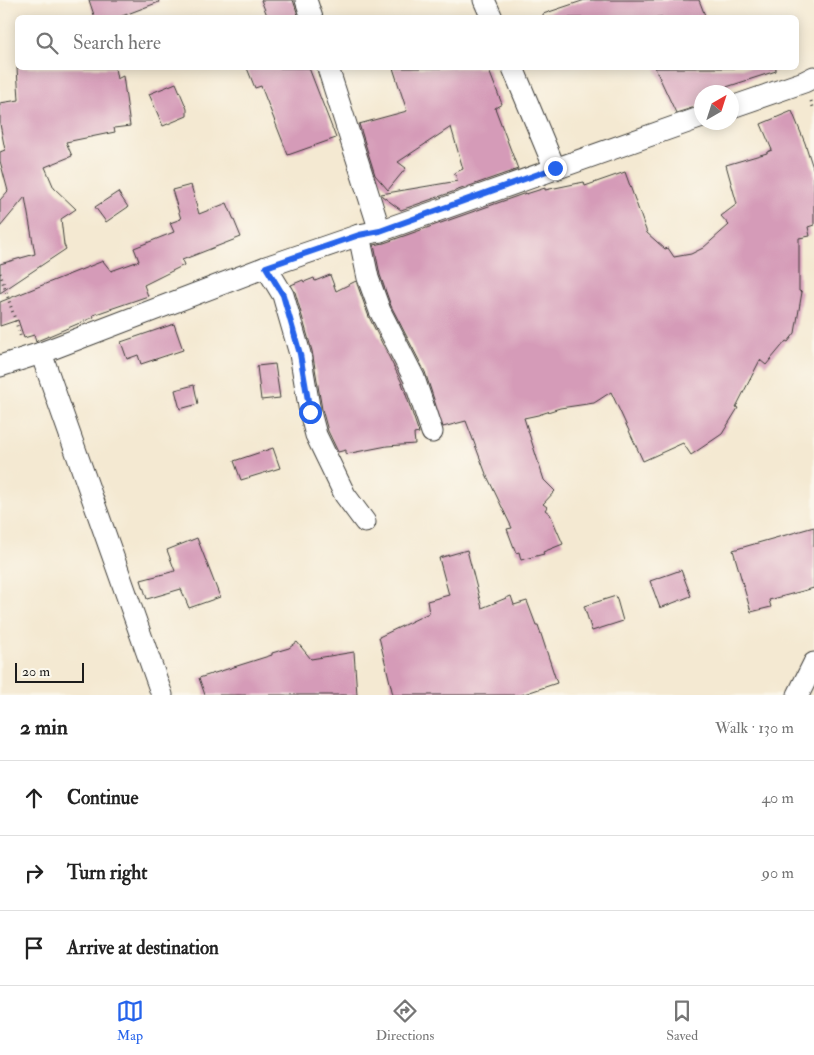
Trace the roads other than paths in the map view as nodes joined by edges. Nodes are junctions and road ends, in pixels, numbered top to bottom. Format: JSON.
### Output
{"nodes":[{"id":1,"x":306,"y":0,"type":"edge"},
{"id":2,"x":484,"y":0,"type":"edge"},
{"id":3,"x":311,"y":15,"type":"edge"},
{"id":4,"x":491,"y":15,"type":"edge"},
{"id":5,"x":329,"y":70,"type":"edge"},
{"id":6,"x":513,"y":70,"type":"edge"},
{"id":7,"x":814,"y":77,"type":"edge"},
{"id":8,"x":739,"y":105,"type":"edge"},
{"id":9,"x":694,"y":120,"type":"edge"},
{"id":10,"x":555,"y":168,"type":"junction"},
{"id":11,"x":380,"y":231,"type":"junction"},
{"id":12,"x":359,"y":235,"type":"junction"},
{"id":13,"x":266,"y":267,"type":"junction"},
{"id":14,"x":41,"y":353,"type":"junction"},
{"id":15,"x":0,"y":366,"type":"edge"},
{"id":16,"x":432,"y":432,"type":"dead end"},
{"id":17,"x":365,"y":522,"type":"dead end"},
{"id":18,"x":814,"y":663,"type":"edge"},
{"id":19,"x":162,"y":695,"type":"edge"},
{"id":20,"x":798,"y":695,"type":"edge"}],
"edges":[{"from":1,"to":3,"type":"street"},
{"from":2,"to":4,"type":"street"},
{"from":5,"to":11,"type":"street"},
{"from":6,"to":10,"type":"street"},
{"from":7,"to":8,"type":"street"},
{"from":9,"to":10,"type":"street"},
{"from":10,"to":11,"type":"street"},
{"from":11,"to":12,"type":"street"},
{"from":12,"to":13,"type":"street"},
{"from":12,"to":16,"type":"street"},
{"from":13,"to":14,"type":"street"},
{"from":13,"to":17,"type":"street"},
{"from":14,"to":15,"type":"street"},
{"from":14,"to":19,"type":"street"},
{"from":18,"to":20,"type":"street"}]}
